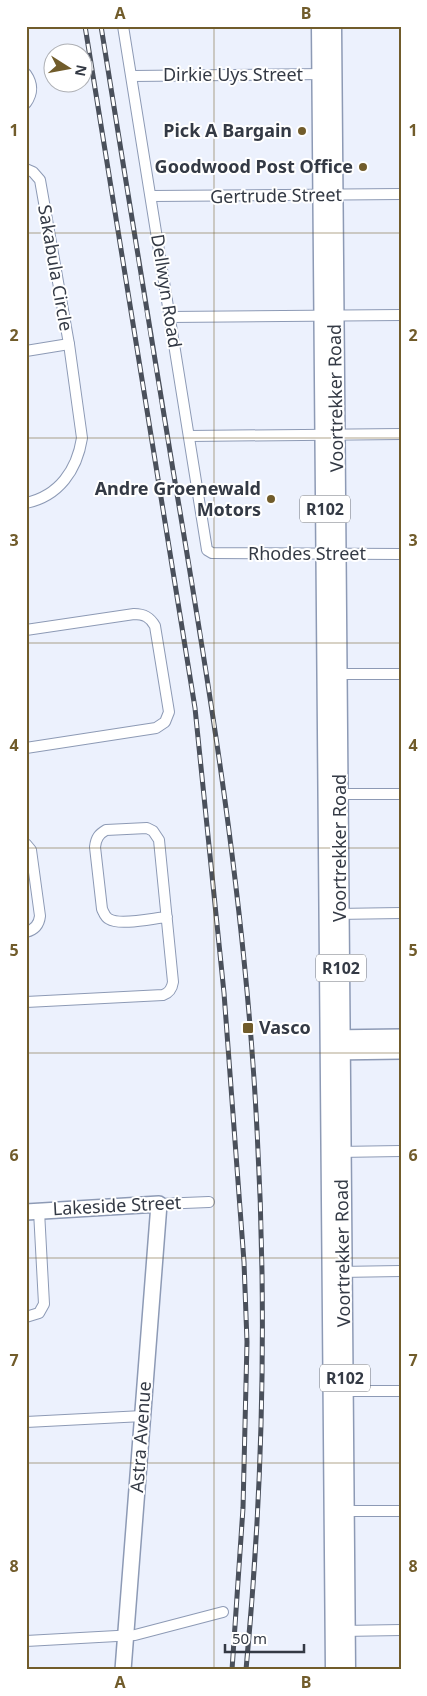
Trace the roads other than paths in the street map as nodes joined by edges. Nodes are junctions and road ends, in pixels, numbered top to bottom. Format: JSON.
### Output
{"nodes":[{"id":1,"x":123,"y":26,"type":"edge"},
{"id":2,"x":320,"y":26,"type":"edge"},
{"id":3,"x":333,"y":26,"type":"edge"},
{"id":4,"x":26,"y":74,"type":"edge"},
{"id":5,"x":327,"y":74,"type":"junction"},
{"id":6,"x":132,"y":76,"type":"junction"},
{"id":7,"x":26,"y":103,"type":"edge"},
{"id":8,"x":26,"y":169,"type":"edge"},
{"id":9,"x":401,"y":194,"type":"edge"},
{"id":10,"x":151,"y":196,"type":"junction"},
{"id":11,"x":328,"y":196,"type":"junction"},
{"id":12,"x":401,"y":315,"type":"edge"},
{"id":13,"x":329,"y":316,"type":"junction"},
{"id":14,"x":170,"y":317,"type":"junction"},
{"id":15,"x":69,"y":344,"type":"junction"},
{"id":16,"x":26,"y":351,"type":"edge"},
{"id":17,"x":401,"y":434,"type":"edge"},
{"id":18,"x":331,"y":435,"type":"junction"},
{"id":19,"x":189,"y":436,"type":"junction"},
{"id":20,"x":26,"y":503,"type":"edge"},
{"id":21,"x":212,"y":553,"type":"joint"},
{"id":22,"x":332,"y":554,"type":"junction"},
{"id":23,"x":401,"y":554,"type":"edge"},
{"id":24,"x":26,"y":630,"type":"edge"},
{"id":25,"x":333,"y":674,"type":"junction"},
{"id":26,"x":401,"y":674,"type":"edge"},
{"id":27,"x":26,"y":748,"type":"edge"},
{"id":28,"x":334,"y":794,"type":"junction"},
{"id":29,"x":401,"y":794,"type":"edge"},
{"id":30,"x":26,"y":844,"type":"edge"},
{"id":31,"x":401,"y":913,"type":"edge"},
{"id":32,"x":334,"y":914,"type":"junction"},
{"id":33,"x":167,"y":917,"type":"junction"},
{"id":34,"x":26,"y":932,"type":"edge"},
{"id":35,"x":26,"y":1002,"type":"edge"},
{"id":36,"x":401,"y":1037,"type":"edge"},
{"id":37,"x":335,"y":1045,"type":"junction"},
{"id":38,"x":401,"y":1051,"type":"edge"},
{"id":39,"x":336,"y":1152,"type":"junction"},
{"id":40,"x":401,"y":1152,"type":"edge"},
{"id":41,"x":209,"y":1202,"type":"dead end"},
{"id":42,"x":159,"y":1204,"type":"junction"},
{"id":43,"x":33,"y":1211,"type":"edge"},
{"id":44,"x":401,"y":1271,"type":"edge"},
{"id":45,"x":337,"y":1272,"type":"junction"},
{"id":46,"x":26,"y":1317,"type":"edge"},
{"id":47,"x":338,"y":1391,"type":"junction"},
{"id":48,"x":401,"y":1391,"type":"edge"},
{"id":49,"x":143,"y":1416,"type":"junction"},
{"id":50,"x":26,"y":1422,"type":"edge"},
{"id":51,"x":339,"y":1511,"type":"junction"},
{"id":52,"x":401,"y":1511,"type":"edge"},
{"id":53,"x":223,"y":1612,"type":"dead end"},
{"id":54,"x":401,"y":1630,"type":"edge"},
{"id":55,"x":340,"y":1631,"type":"junction"},
{"id":56,"x":126,"y":1636,"type":"junction"},
{"id":57,"x":26,"y":1641,"type":"edge"},
{"id":58,"x":123,"y":1670,"type":"edge"},
{"id":59,"x":334,"y":1670,"type":"edge"},
{"id":60,"x":347,"y":1670,"type":"edge"}],
"edges":[{"from":1,"to":6,"type":"street","name":"Dellwyn Road"},
{"from":2,"to":5,"type":"main road","name":"Voortrekker Road","number":"R102"},
{"from":3,"to":5,"type":"main road","name":"Voortrekker Road","number":"R102"},
{"from":4,"to":7,"type":"street"},
{"from":5,"to":6,"type":"street","name":"Dirkie Uys Street"},
{"from":5,"to":11,"type":"main road","name":"Voortrekker Road","number":"R102"},
{"from":6,"to":10,"type":"street","name":"Dellwyn Road"},
{"from":8,"to":15,"type":"street","name":"Sakabula Circle"},
{"from":9,"to":11,"type":"street","name":"Gertrude Street"},
{"from":10,"to":11,"type":"street","name":"Gertrude Street"},
{"from":10,"to":14,"type":"street","name":"Dellwyn Road"},
{"from":11,"to":13,"type":"main road","name":"Voortrekker Road","number":"R102"},
{"from":12,"to":13,"type":"street"},
{"from":13,"to":14,"type":"street"},
{"from":13,"to":18,"type":"main road","name":"Voortrekker Road","number":"R102"},
{"from":14,"to":19,"type":"street","name":"Dellwyn Road"},
{"from":15,"to":16,"type":"street","name":"Sakabula Circle"},
{"from":15,"to":20,"type":"street","name":"Sakabula Circle"},
{"from":17,"to":18,"type":"street"},
{"from":18,"to":19,"type":"street"},
{"from":18,"to":22,"type":"main road","name":"Voortrekker Road","number":"R102"},
{"from":19,"to":21,"type":"street","name":"Dellwyn Road"},
{"from":21,"to":22,"type":"street","name":"Rhodes Street"},
{"from":22,"to":23,"type":"street","name":"Rhodes Street"},
{"from":22,"to":25,"type":"main road","name":"Voortrekker Road","number":"R102"},
{"from":24,"to":27,"type":"street"},
{"from":25,"to":26,"type":"street"},
{"from":25,"to":28,"type":"main road","name":"Voortrekker Road","number":"R102"},
{"from":28,"to":29,"type":"street"},
{"from":28,"to":32,"type":"main road","name":"Voortrekker Road","number":"R102"},
{"from":30,"to":34,"type":"street"},
{"from":31,"to":32,"type":"street"},
{"from":32,"to":37,"type":"main road","name":"Voortrekker Road","number":"R102"},
{"from":33,"to":33,"type":"street"},
{"from":33,"to":35,"type":"street"},
{"from":36,"to":37,"type":"street"},
{"from":37,"to":38,"type":"street"},
{"from":37,"to":39,"type":"main road","name":"Voortrekker Road","number":"R102"},
{"from":39,"to":40,"type":"street"},
{"from":39,"to":45,"type":"main road","name":"Voortrekker Road","number":"R102"},
{"from":41,"to":42,"type":"street","name":"Lakeside Street"},
{"from":42,"to":43,"type":"street","name":"Lakeside Street"},
{"from":42,"to":49,"type":"street","name":"Astra Avenue"},
{"from":43,"to":46,"type":"street"},
{"from":44,"to":45,"type":"street"},
{"from":45,"to":47,"type":"main road","name":"Voortrekker Road","number":"R102"},
{"from":47,"to":48,"type":"street"},
{"from":47,"to":51,"type":"main road","name":"Voortrekker Road","number":"R102"},
{"from":49,"to":50,"type":"street"},
{"from":49,"to":56,"type":"street","name":"Astra Avenue"},
{"from":51,"to":52,"type":"street"},
{"from":51,"to":55,"type":"main road","name":"Voortrekker Road","number":"R102"},
{"from":53,"to":56,"type":"street"},
{"from":54,"to":55,"type":"street"},
{"from":55,"to":59,"type":"main road","name":"Voortrekker Road","number":"R102"},
{"from":55,"to":60,"type":"main road","name":"Voortrekker Road","number":"R102"},
{"from":56,"to":57,"type":"street"},
{"from":56,"to":58,"type":"street","name":"Astra Avenue"}]}
